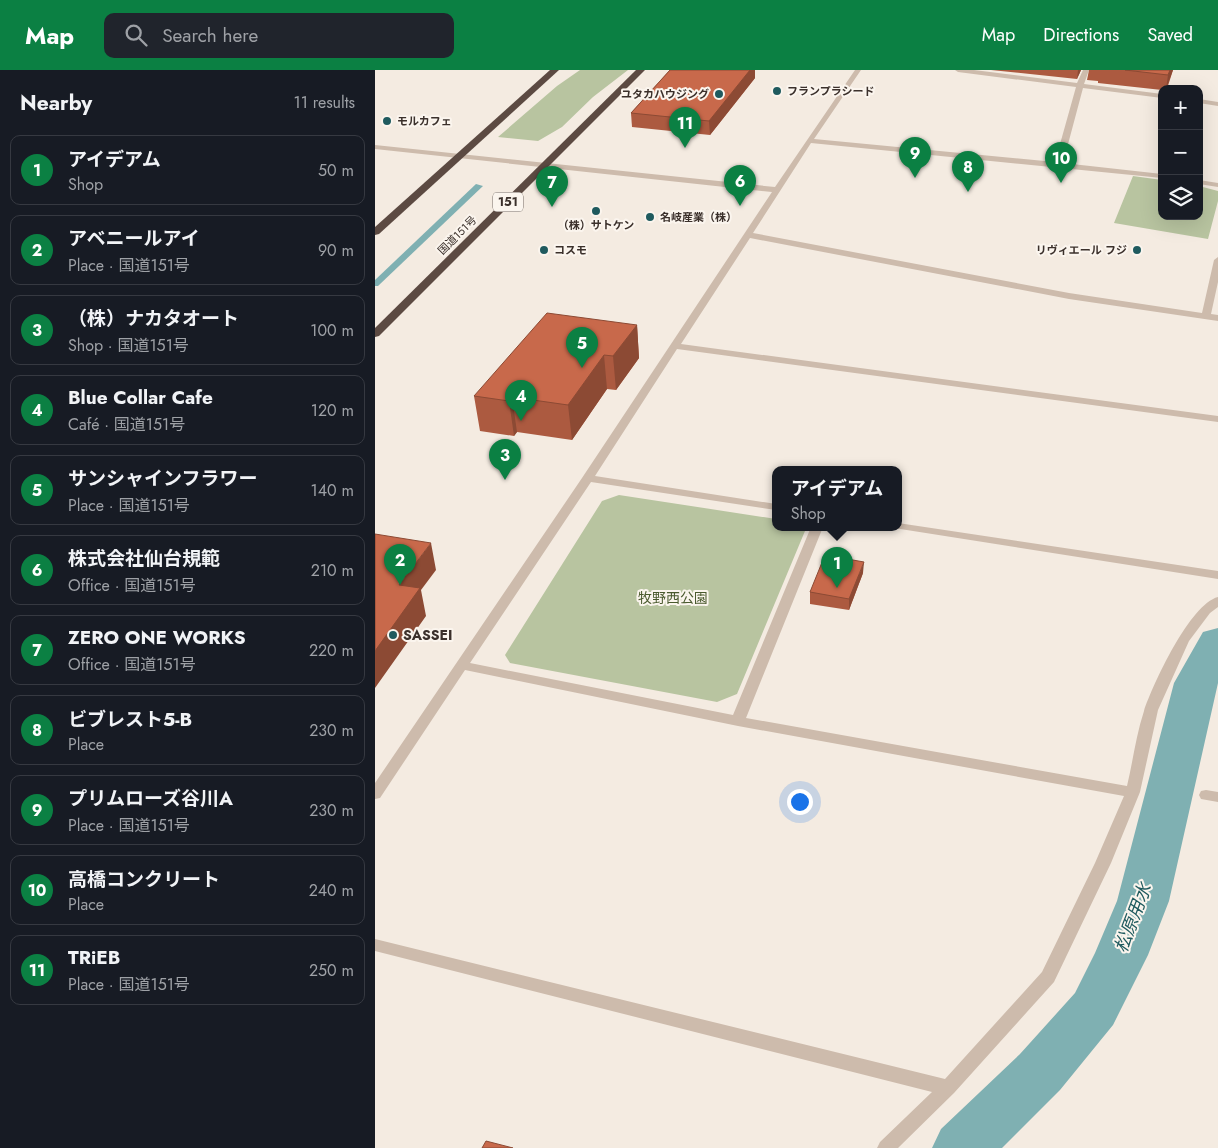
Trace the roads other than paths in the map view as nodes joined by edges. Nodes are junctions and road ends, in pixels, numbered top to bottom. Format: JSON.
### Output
{"nodes":[{"id":1,"x":555,"y":70,"type":"edge"},
{"id":2,"x":565,"y":70,"type":"edge"},
{"id":3,"x":641,"y":70,"type":"edge"},
{"id":4,"x":858,"y":70,"type":"edge"},
{"id":5,"x":958,"y":70,"type":"edge"},
{"id":6,"x":1086,"y":70,"type":"edge"},
{"id":7,"x":1080,"y":85,"type":"junction"},
{"id":8,"x":533,"y":90,"type":"junction"},
{"id":9,"x":1158,"y":95,"type":"edge"},
{"id":10,"x":1203,"y":102,"type":"edge"},
{"id":11,"x":1218,"y":104,"type":"edge"},
{"id":12,"x":809,"y":141,"type":"junction"},
{"id":13,"x":375,"y":147,"type":"edge"},
{"id":14,"x":460,"y":156,"type":"junction"},
{"id":15,"x":545,"y":165,"type":"junction"},
{"id":16,"x":1058,"y":165,"type":"junction"},
{"id":17,"x":1158,"y":176,"type":"edge"},
{"id":18,"x":1203,"y":183,"type":"edge"},
{"id":19,"x":1218,"y":185,"type":"edge"},
{"id":20,"x":777,"y":190,"type":"junction"},
{"id":21,"x":375,"y":232,"type":"edge"},
{"id":22,"x":747,"y":235,"type":"junction"},
{"id":23,"x":1218,"y":260,"type":"edge"},
{"id":24,"x":1206,"y":316,"type":"junction"},
{"id":25,"x":1218,"y":318,"type":"edge"},
{"id":26,"x":375,"y":334,"type":"edge"},
{"id":27,"x":675,"y":346,"type":"junction"},
{"id":28,"x":1218,"y":418,"type":"edge"},
{"id":29,"x":588,"y":478,"type":"junction"},
{"id":30,"x":772,"y":506,"type":"edge"},
{"id":31,"x":902,"y":527,"type":"edge"},
{"id":32,"x":815,"y":531,"type":"edge"},
{"id":33,"x":1218,"y":575,"type":"edge"},
{"id":34,"x":1218,"y":601,"type":"edge"},
{"id":35,"x":461,"y":665,"type":"junction"},
{"id":36,"x":738,"y":722,"type":"junction"},
{"id":37,"x":1133,"y":792,"type":"junction"},
{"id":38,"x":375,"y":794,"type":"edge"},
{"id":39,"x":375,"y":945,"type":"edge"},
{"id":40,"x":948,"y":1088,"type":"junction"},
{"id":41,"x":886,"y":1148,"type":"edge"}],
"edges":[{"from":1,"to":8,"type":"highway"},
{"from":2,"to":8,"type":"highway"},
{"from":3,"to":15,"type":"highway","name":"国道151号","number":"151"},
{"from":4,"to":12,"type":"street"},
{"from":5,"to":7,"type":"street"},
{"from":6,"to":7,"type":"street"},
{"from":7,"to":9,"type":"street"},
{"from":7,"to":16,"type":"street"},
{"from":8,"to":14,"type":"highway"},
{"from":10,"to":11,"type":"street"},
{"from":12,"to":16,"type":"street"},
{"from":12,"to":20,"type":"street"},
{"from":13,"to":14,"type":"street"},
{"from":14,"to":15,"type":"street"},
{"from":14,"to":21,"type":"highway"},
{"from":15,"to":20,"type":"street"},
{"from":15,"to":26,"type":"highway","name":"国道151号","number":"151"},
{"from":16,"to":17,"type":"street"},
{"from":18,"to":19,"type":"street"},
{"from":20,"to":22,"type":"street"},
{"from":22,"to":24,"type":"street"},
{"from":22,"to":27,"type":"street"},
{"from":23,"to":24,"type":"street"},
{"from":24,"to":25,"type":"street"},
{"from":27,"to":28,"type":"street"},
{"from":27,"to":29,"type":"street"},
{"from":29,"to":30,"type":"street"},
{"from":29,"to":35,"type":"street"},
{"from":31,"to":33,"type":"street"},
{"from":32,"to":36,"type":"street"},
{"from":34,"to":37,"type":"street"},
{"from":35,"to":36,"type":"street"},
{"from":35,"to":38,"type":"street"},
{"from":36,"to":37,"type":"street"},
{"from":37,"to":40,"type":"street"},
{"from":39,"to":40,"type":"street"},
{"from":40,"to":41,"type":"street"}]}
